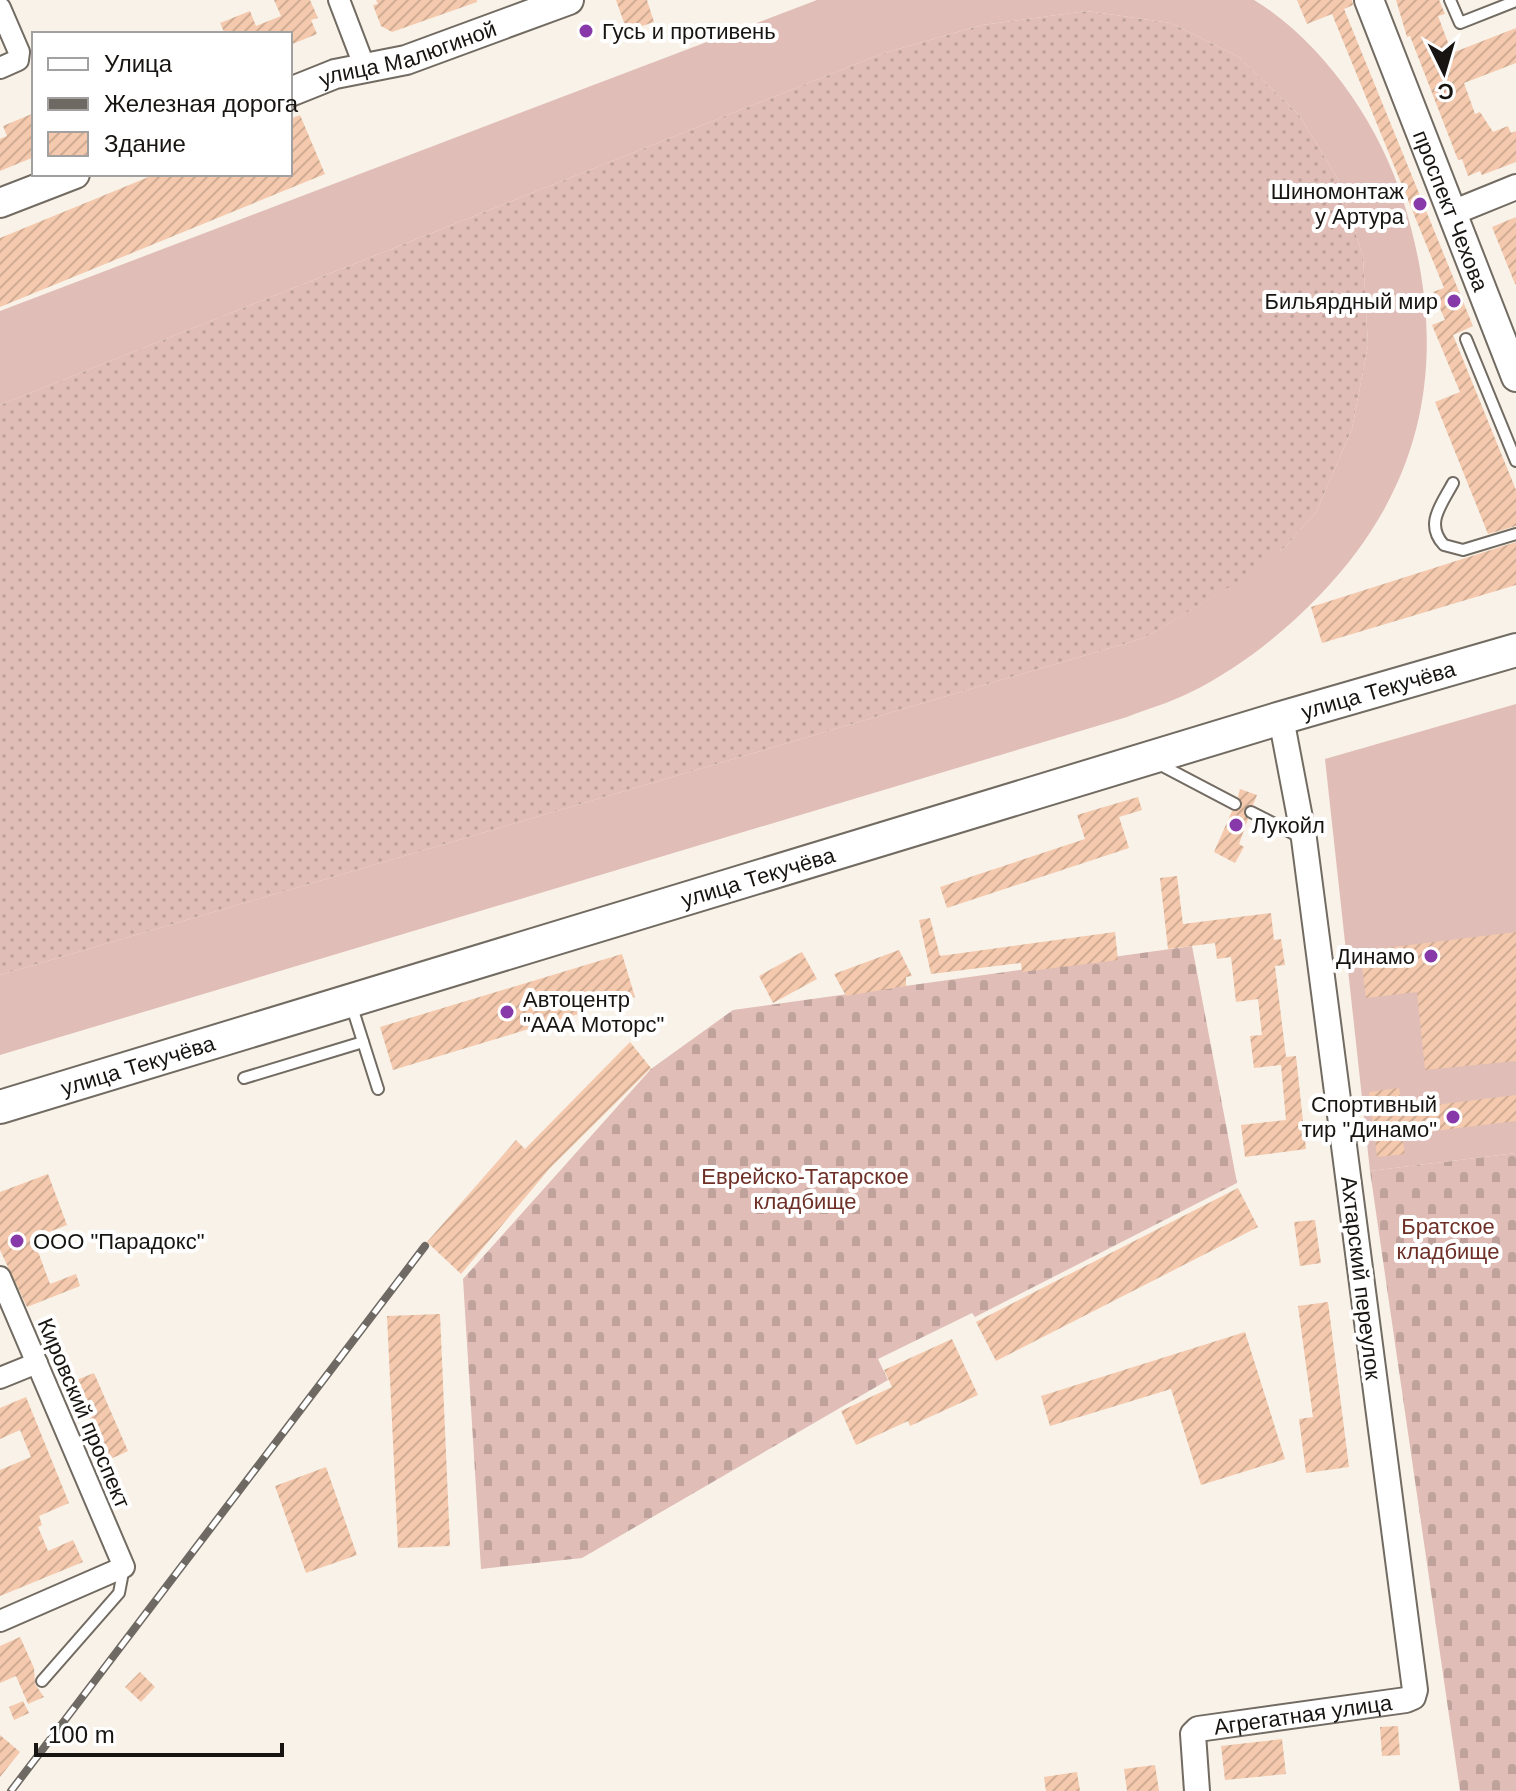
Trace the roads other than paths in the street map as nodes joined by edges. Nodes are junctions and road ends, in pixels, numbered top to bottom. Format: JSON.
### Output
{"nodes":[{"id":1,"x":339,"y":0,"type":"edge"},
{"id":2,"x":569,"y":0,"type":"edge"},
{"id":3,"x":1369,"y":0,"type":"edge"},
{"id":4,"x":1450,"y":0,"type":"edge"},
{"id":5,"x":1510,"y":1,"type":"edge"},
{"id":6,"x":0,"y":8,"type":"edge"},
{"id":7,"x":0,"y":68,"type":"edge"},
{"id":8,"x":365,"y":68,"type":"junction"},
{"id":9,"x":292,"y":91,"type":"edge"},
{"id":10,"x":70,"y":176,"type":"edge"},
{"id":11,"x":1516,"y":187,"type":"edge"},
{"id":12,"x":0,"y":203,"type":"edge"},
{"id":13,"x":1452,"y":213,"type":"junction"},
{"id":14,"x":1466,"y":339,"type":"dead end"},
{"id":15,"x":1516,"y":377,"type":"edge"},
{"id":16,"x":1516,"y":461,"type":"edge"},
{"id":17,"x":1453,"y":483,"type":"dead end"},
{"id":18,"x":1516,"y":534,"type":"edge"},
{"id":19,"x":1516,"y":650,"type":"edge"},
{"id":20,"x":1281,"y":718,"type":"junction"},
{"id":21,"x":1148,"y":758,"type":"junction"},
{"id":22,"x":1235,"y":804,"type":"dead end"},
{"id":23,"x":1251,"y":812,"type":"dead end"},
{"id":24,"x":1304,"y":839,"type":"junction"},
{"id":25,"x":350,"y":999,"type":"junction"},
{"id":26,"x":363,"y":1042,"type":"junction"},
{"id":27,"x":244,"y":1078,"type":"dead end"},
{"id":28,"x":378,"y":1089,"type":"dead end"},
{"id":29,"x":0,"y":1107,"type":"edge"},
{"id":30,"x":0,"y":1277,"type":"edge"},
{"id":31,"x":37,"y":1363,"type":"junction"},
{"id":32,"x":0,"y":1378,"type":"edge"},
{"id":33,"x":124,"y":1567,"type":"junction"},
{"id":34,"x":0,"y":1621,"type":"edge"},
{"id":35,"x":42,"y":1681,"type":"dead end"},
{"id":36,"x":1413,"y":1697,"type":"joint"},
{"id":37,"x":1197,"y":1791,"type":"edge"}],
"edges":[{"from":1,"to":8,"type":"street"},
{"from":2,"to":8,"type":"main road","name":"улица Малюгиной"},
{"from":3,"to":13,"type":"main road","name":"проспект Чехова"},
{"from":4,"to":5,"type":"lane"},
{"from":6,"to":7,"type":"street"},
{"from":8,"to":9,"type":"main road","name":"улица Малюгиной"},
{"from":10,"to":12,"type":"main road"},
{"from":11,"to":13,"type":"street"},
{"from":13,"to":15,"type":"main road","name":"проспект Чехова"},
{"from":14,"to":16,"type":"lane"},
{"from":17,"to":18,"type":"lane"},
{"from":19,"to":20,"type":"main road","name":"улица Текучёва"},
{"from":20,"to":21,"type":"main road","name":"улица Текучёва"},
{"from":20,"to":24,"type":"street","name":"Ахтарский переулок"},
{"from":21,"to":22,"type":"lane"},
{"from":21,"to":25,"type":"main road","name":"улица Текучёва"},
{"from":23,"to":24,"type":"lane"},
{"from":24,"to":36,"type":"street","name":"Ахтарский переулок"},
{"from":25,"to":26,"type":"lane"},
{"from":25,"to":29,"type":"main road","name":"улица Текучёва"},
{"from":26,"to":27,"type":"lane"},
{"from":26,"to":28,"type":"lane"},
{"from":30,"to":31,"type":"street","name":"Кировский проспект"},
{"from":31,"to":32,"type":"street"},
{"from":31,"to":33,"type":"street","name":"Кировский проспект"},
{"from":33,"to":34,"type":"street"},
{"from":33,"to":35,"type":"lane"},
{"from":36,"to":37,"type":"street","name":"Агрегатная улица"}]}
